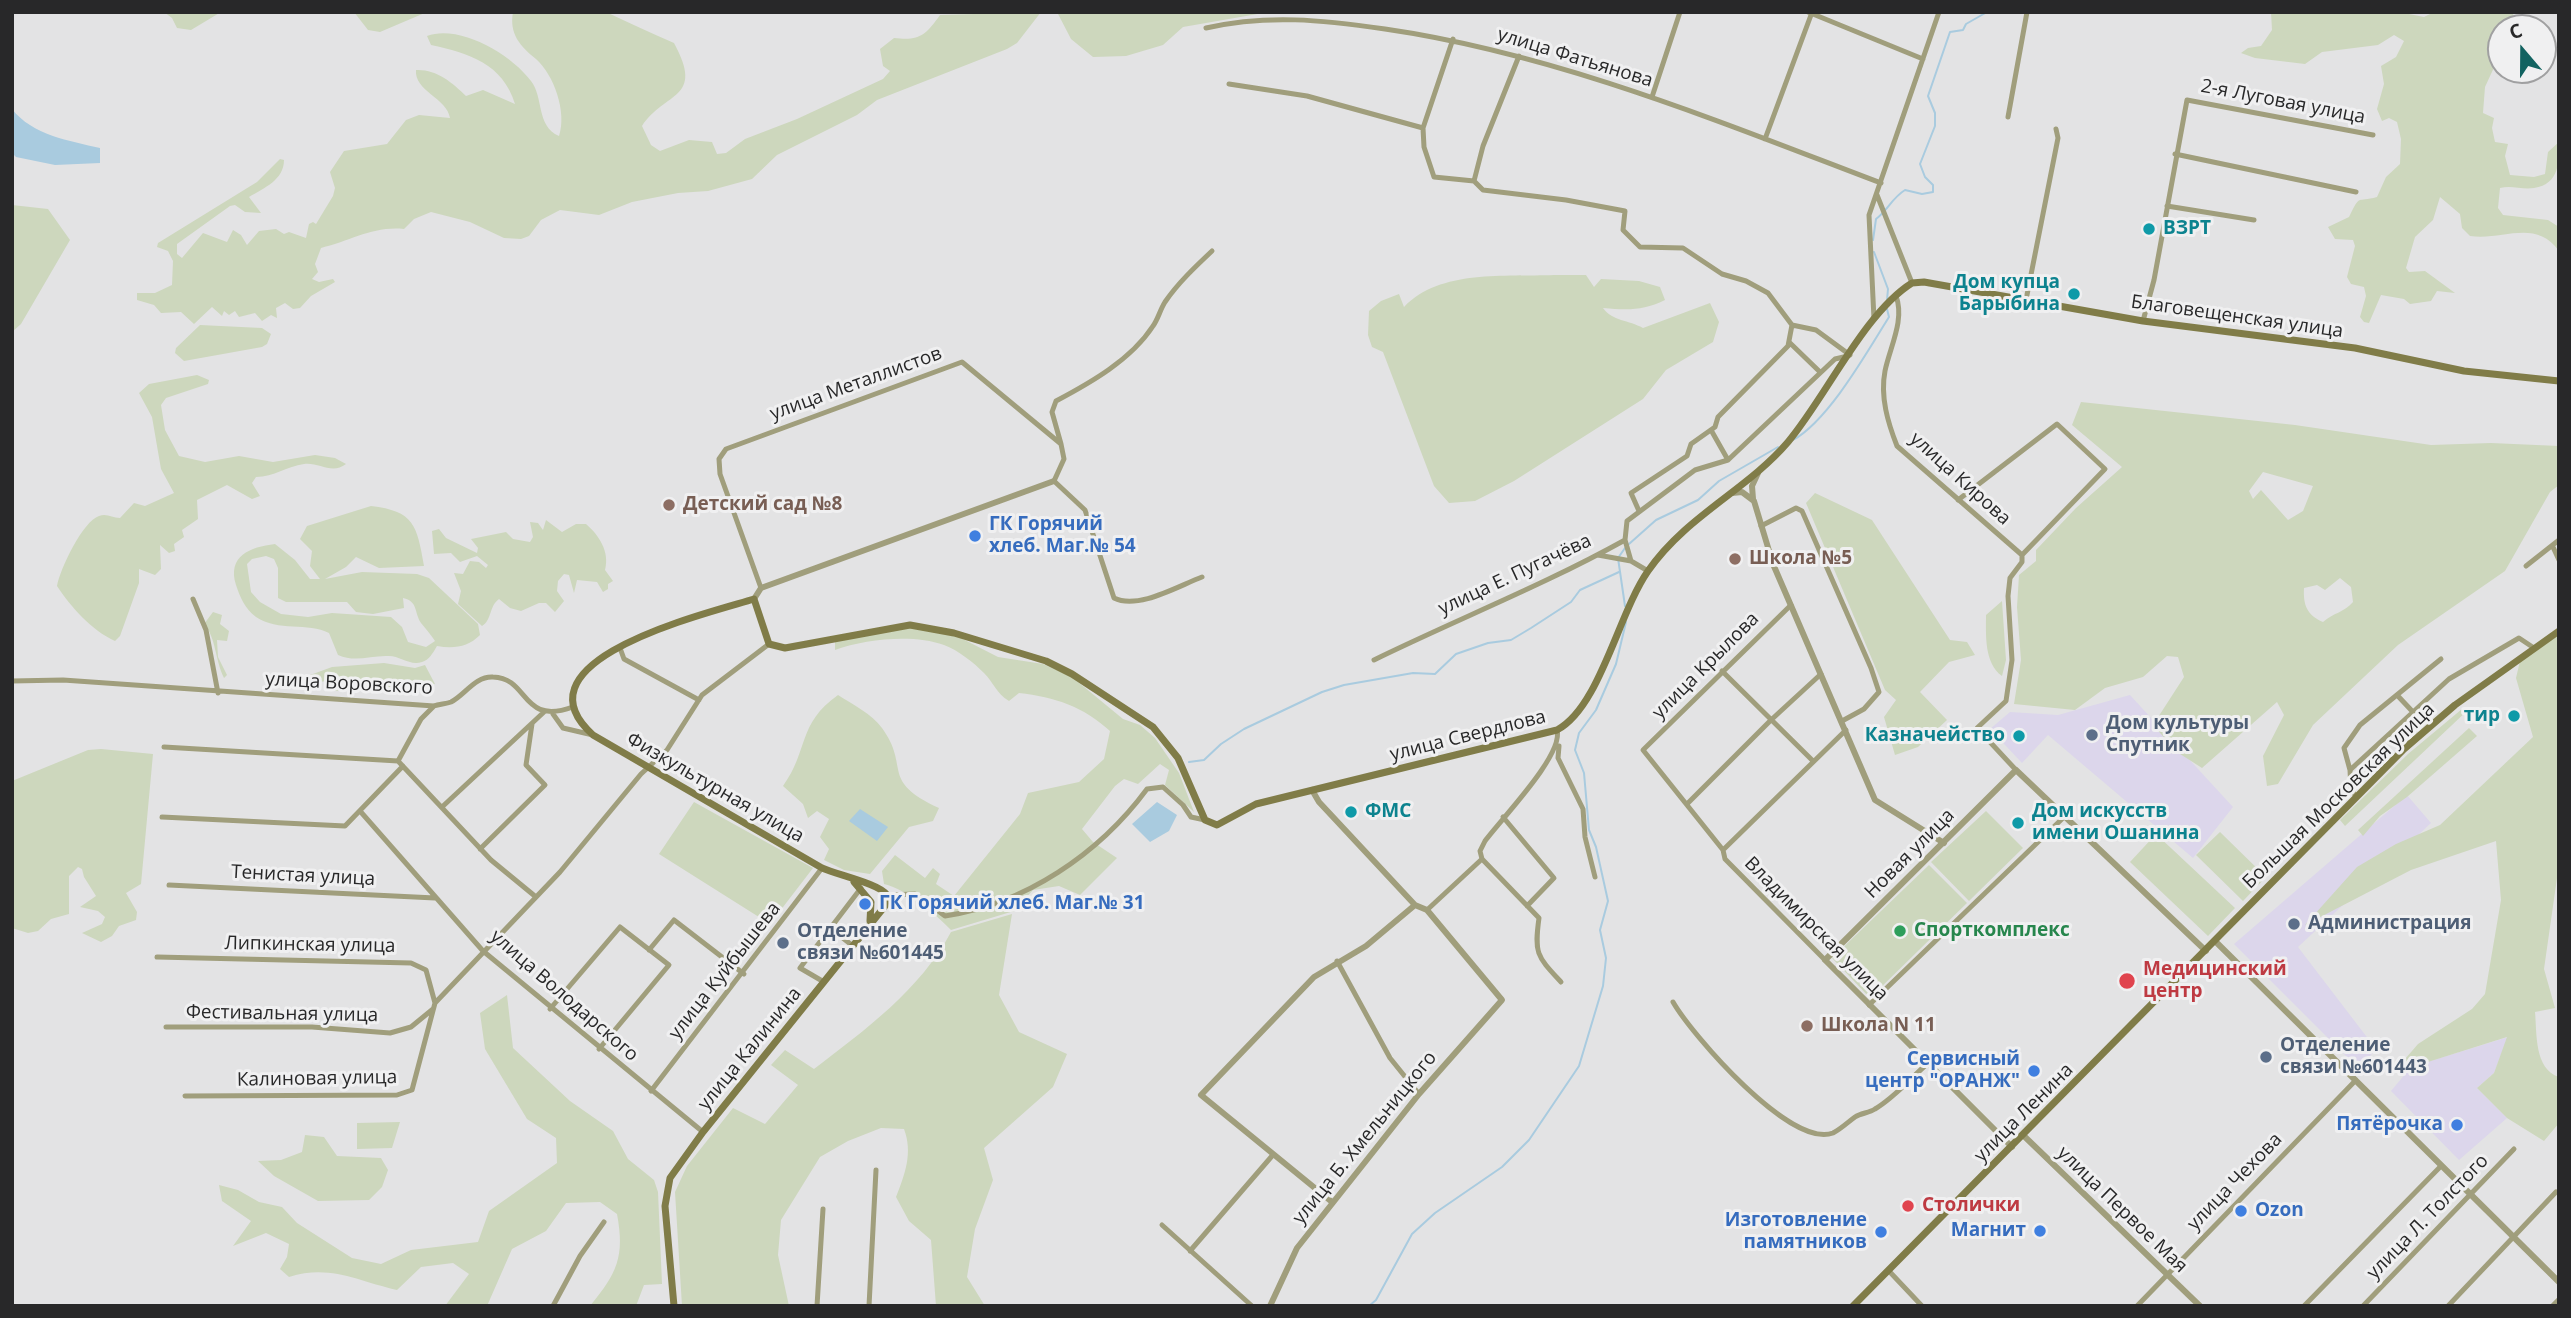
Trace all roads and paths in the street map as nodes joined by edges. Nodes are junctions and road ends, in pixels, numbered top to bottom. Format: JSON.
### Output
{"nodes":[{"id":1,"x":1680,"y":12,"type":"edge"},
{"id":2,"x":1939,"y":12,"type":"edge"},
{"id":3,"x":2027,"y":12,"type":"edge"},
{"id":4,"x":1809,"y":13,"type":"edge"},
{"id":5,"x":1206,"y":28,"type":"dead end"},
{"id":6,"x":1453,"y":39,"type":"junction"},
{"id":7,"x":1518,"y":56,"type":"junction"},
{"id":8,"x":1923,"y":58,"type":"junction"},
{"id":9,"x":1229,"y":84,"type":"dead end"},
{"id":10,"x":1652,"y":97,"type":"junction"},
{"id":11,"x":2008,"y":117,"type":"dead end"},
{"id":12,"x":1423,"y":128,"type":"junction"},
{"id":13,"x":2056,"y":129,"type":"dead end"},
{"id":14,"x":2374,"y":135,"type":"dead end"},
{"id":15,"x":1765,"y":139,"type":"junction"},
{"id":16,"x":2175,"y":154,"type":"junction"},
{"id":17,"x":1474,"y":181,"type":"junction"},
{"id":18,"x":1881,"y":183,"type":"junction"},
{"id":19,"x":2356,"y":192,"type":"dead end"},
{"id":20,"x":1877,"y":195,"type":"junction"},
{"id":21,"x":2168,"y":206,"type":"junction"},
{"id":22,"x":2254,"y":220,"type":"dead end"},
{"id":23,"x":1212,"y":251,"type":"dead end"},
{"id":24,"x":1912,"y":283,"type":"junction"},
{"id":25,"x":1896,"y":296,"type":"junction"},
{"id":26,"x":2026,"y":300,"type":"junction"},
{"id":27,"x":1875,"y":319,"type":"junction"},
{"id":28,"x":2143,"y":321,"type":"junction"},
{"id":29,"x":1792,"y":326,"type":"junction"},
{"id":30,"x":1788,"y":342,"type":"junction"},
{"id":31,"x":1850,"y":355,"type":"junction"},
{"id":32,"x":1820,"y":372,"type":"junction"},
{"id":33,"x":2559,"y":381,"type":"edge"},
{"id":34,"x":1711,"y":430,"type":"junction"},
{"id":35,"x":1061,"y":444,"type":"junction"},
{"id":36,"x":1687,"y":456,"type":"junction"},
{"id":37,"x":1728,"y":460,"type":"junction"},
{"id":38,"x":1761,"y":468,"type":"junction"},
{"id":39,"x":1695,"y":470,"type":"junction"},
{"id":40,"x":1054,"y":481,"type":"junction"},
{"id":41,"x":1726,"y":494,"type":"junction"},
{"id":42,"x":1958,"y":500,"type":"junction"},
{"id":43,"x":1754,"y":501,"type":"junction"},
{"id":44,"x":1639,"y":511,"type":"junction"},
{"id":45,"x":1761,"y":526,"type":"junction"},
{"id":46,"x":1625,"y":540,"type":"junction"},
{"id":47,"x":2559,"y":540,"type":"edge"},
{"id":48,"x":2553,"y":547,"type":"junction"},
{"id":49,"x":1598,"y":555,"type":"junction"},
{"id":50,"x":2022,"y":555,"type":"junction"},
{"id":51,"x":2559,"y":560,"type":"edge"},
{"id":52,"x":1631,"y":561,"type":"junction"},
{"id":53,"x":2526,"y":566,"type":"dead end"},
{"id":54,"x":1648,"y":570,"type":"junction"},
{"id":55,"x":1202,"y":578,"type":"dead end"},
{"id":56,"x":761,"y":588,"type":"junction"},
{"id":57,"x":193,"y":599,"type":"dead end"},
{"id":58,"x":754,"y":599,"type":"junction"},
{"id":59,"x":1791,"y":605,"type":"junction"},
{"id":60,"x":2559,"y":631,"type":"edge"},
{"id":61,"x":769,"y":644,"type":"junction"},
{"id":62,"x":620,"y":648,"type":"junction"},
{"id":63,"x":2534,"y":648,"type":"junction"},
{"id":64,"x":2441,"y":659,"type":"dead end"},
{"id":65,"x":1374,"y":660,"type":"dead end"},
{"id":66,"x":1722,"y":671,"type":"junction"},
{"id":67,"x":1821,"y":674,"type":"junction"},
{"id":68,"x":12,"y":681,"type":"edge"},
{"id":69,"x":218,"y":693,"type":"junction"},
{"id":70,"x":2397,"y":695,"type":"junction"},
{"id":71,"x":699,"y":700,"type":"junction"},
{"id":72,"x":434,"y":706,"type":"junction"},
{"id":73,"x":573,"y":707,"type":"junction"},
{"id":74,"x":2412,"y":711,"type":"junction"},
{"id":75,"x":544,"y":712,"type":"junction"},
{"id":76,"x":553,"y":714,"type":"junction"},
{"id":77,"x":1771,"y":720,"type":"junction"},
{"id":78,"x":1842,"y":721,"type":"junction"},
{"id":79,"x":532,"y":724,"type":"junction"},
{"id":80,"x":1846,"y":730,"type":"junction"},
{"id":81,"x":593,"y":734,"type":"junction"},
{"id":82,"x":1558,"y":735,"type":"junction"},
{"id":83,"x":164,"y":747,"type":"dead end"},
{"id":84,"x":1643,"y":750,"type":"joint"},
{"id":85,"x":1812,"y":760,"type":"junction"},
{"id":86,"x":401,"y":764,"type":"junction"},
{"id":87,"x":648,"y":767,"type":"junction"},
{"id":88,"x":2016,"y":770,"type":"junction"},
{"id":89,"x":2350,"y":770,"type":"junction"},
{"id":90,"x":1312,"y":790,"type":"junction"},
{"id":91,"x":2356,"y":796,"type":"junction"},
{"id":92,"x":1687,"y":804,"type":"junction"},
{"id":93,"x":442,"y":807,"type":"junction"},
{"id":94,"x":360,"y":811,"type":"junction"},
{"id":95,"x":162,"y":817,"type":"dead end"},
{"id":96,"x":1503,"y":817,"type":"junction"},
{"id":97,"x":2064,"y":817,"type":"junction"},
{"id":98,"x":1205,"y":820,"type":"junction"},
{"id":99,"x":1944,"y":843,"type":"junction"},
{"id":100,"x":480,"y":849,"type":"junction"},
{"id":101,"x":1723,"y":850,"type":"junction"},
{"id":102,"x":1482,"y":859,"type":"junction"},
{"id":103,"x":822,"y":869,"type":"junction"},
{"id":104,"x":1595,"y":877,"type":"dead end"},
{"id":105,"x":854,"y":882,"type":"junction"},
{"id":106,"x":868,"y":883,"type":"junction"},
{"id":107,"x":169,"y":886,"type":"dead end"},
{"id":108,"x":861,"y":888,"type":"junction"},
{"id":109,"x":887,"y":895,"type":"junction"},
{"id":110,"x":536,"y":897,"type":"junction"},
{"id":111,"x":435,"y":898,"type":"junction"},
{"id":112,"x":1415,"y":905,"type":"junction"},
{"id":113,"x":1527,"y":906,"type":"junction"},
{"id":114,"x":873,"y":908,"type":"junction"},
{"id":115,"x":881,"y":910,"type":"junction"},
{"id":116,"x":1427,"y":910,"type":"junction"},
{"id":117,"x":869,"y":925,"type":"junction"},
{"id":118,"x":830,"y":928,"type":"junction"},
{"id":119,"x":2215,"y":941,"type":"junction"},
{"id":120,"x":853,"y":946,"type":"junction"},
{"id":121,"x":649,"y":950,"type":"junction"},
{"id":122,"x":483,"y":951,"type":"junction"},
{"id":123,"x":2206,"y":951,"type":"junction"},
{"id":124,"x":156,"y":957,"type":"dead end"},
{"id":125,"x":1825,"y":960,"type":"junction"},
{"id":126,"x":1337,"y":961,"type":"junction"},
{"id":127,"x":744,"y":974,"type":"junction"},
{"id":128,"x":824,"y":982,"type":"junction"},
{"id":129,"x":1562,"y":982,"type":"dead end"},
{"id":130,"x":1673,"y":1002,"type":"dead end"},
{"id":131,"x":1869,"y":1005,"type":"junction"},
{"id":132,"x":434,"y":1006,"type":"junction"},
{"id":133,"x":550,"y":1009,"type":"junction"},
{"id":134,"x":166,"y":1027,"type":"dead end"},
{"id":135,"x":600,"y":1049,"type":"junction"},
{"id":136,"x":1927,"y":1064,"type":"junction"},
{"id":137,"x":2356,"y":1080,"type":"junction"},
{"id":138,"x":651,"y":1091,"type":"junction"},
{"id":139,"x":1419,"y":1094,"type":"junction"},
{"id":140,"x":185,"y":1096,"type":"dead end"},
{"id":141,"x":702,"y":1132,"type":"junction"},
{"id":142,"x":2024,"y":1136,"type":"junction"},
{"id":143,"x":2012,"y":1147,"type":"junction"},
{"id":144,"x":2514,"y":1149,"type":"dead end"},
{"id":145,"x":1272,"y":1156,"type":"junction"},
{"id":146,"x":2441,"y":1166,"type":"junction"},
{"id":147,"x":876,"y":1170,"type":"dead end"},
{"id":148,"x":2556,"y":1192,"type":"dead end"},
{"id":149,"x":2472,"y":1196,"type":"junction"},
{"id":150,"x":1332,"y":1202,"type":"junction"},
{"id":151,"x":823,"y":1209,"type":"dead end"},
{"id":152,"x":604,"y":1222,"type":"dead end"},
{"id":153,"x":1162,"y":1225,"type":"dead end"},
{"id":154,"x":2513,"y":1238,"type":"junction"},
{"id":155,"x":1190,"y":1251,"type":"junction"},
{"id":156,"x":1888,"y":1270,"type":"junction"},
{"id":157,"x":2167,"y":1275,"type":"junction"},
{"id":158,"x":2559,"y":1282,"type":"edge"},
{"id":159,"x":2559,"y":1300,"type":"edge"},
{"id":160,"x":553,"y":1306,"type":"edge"},
{"id":161,"x":674,"y":1306,"type":"edge"},
{"id":162,"x":817,"y":1306,"type":"edge"},
{"id":163,"x":869,"y":1306,"type":"edge"},
{"id":164,"x":1252,"y":1306,"type":"edge"},
{"id":165,"x":1269,"y":1306,"type":"edge"},
{"id":166,"x":1853,"y":1306,"type":"edge"},
{"id":167,"x":1922,"y":1306,"type":"edge"},
{"id":168,"x":2137,"y":1306,"type":"edge"},
{"id":169,"x":2200,"y":1306,"type":"edge"},
{"id":170,"x":2304,"y":1306,"type":"edge"},
{"id":171,"x":2363,"y":1306,"type":"edge"},
{"id":172,"x":2448,"y":1306,"type":"edge"},
{"id":173,"x":2553,"y":1306,"type":"edge"}],
"edges":[{"from":1,"to":10,"type":"street"},
{"from":2,"to":8,"type":"street"},
{"from":3,"to":11,"type":"street"},
{"from":4,"to":8,"type":"street"},
{"from":4,"to":15,"type":"street"},
{"from":5,"to":6,"type":"street","name":"улица Фатьянова"},
{"from":6,"to":7,"type":"street","name":"улица Фатьянова"},
{"from":6,"to":12,"type":"street"},
{"from":7,"to":10,"type":"street","name":"улица Фатьянова"},
{"from":7,"to":17,"type":"street"},
{"from":8,"to":18,"type":"street"},
{"from":9,"to":12,"type":"street"},
{"from":10,"to":15,"type":"street","name":"улица Фатьянова"},
{"from":12,"to":17,"type":"street"},
{"from":13,"to":26,"type":"street"},
{"from":14,"to":16,"type":"street","name":"2-я Луговая улица"},
{"from":15,"to":18,"type":"street","name":"улица Фатьянова"},
{"from":16,"to":19,"type":"street"},
{"from":16,"to":21,"type":"street"},
{"from":17,"to":29,"type":"street"},
{"from":18,"to":20,"type":"street"},
{"from":20,"to":24,"type":"street"},
{"from":20,"to":27,"type":"street"},
{"from":21,"to":22,"type":"street"},
{"from":21,"to":28,"type":"street"},
{"from":23,"to":35,"type":"street"},
{"from":24,"to":25,"type":"main road","name":"улица Свердлова"},
{"from":24,"to":26,"type":"main road","name":"Благовещенская улица"},
{"from":25,"to":27,"type":"main road","name":"улица Свердлова"},
{"from":25,"to":42,"type":"street","name":"улица Кирова"},
{"from":26,"to":28,"type":"main road","name":"Благовещенская улица"},
{"from":27,"to":31,"type":"main road","name":"улица Свердлова"},
{"from":28,"to":33,"type":"main road","name":"Благовещенская улица"},
{"from":29,"to":30,"type":"street"},
{"from":29,"to":31,"type":"street"},
{"from":30,"to":32,"type":"street"},
{"from":30,"to":34,"type":"street"},
{"from":31,"to":32,"type":"street"},
{"from":31,"to":38,"type":"main road","name":"улица Свердлова"},
{"from":32,"to":37,"type":"street"},
{"from":34,"to":36,"type":"street"},
{"from":34,"to":37,"type":"street"},
{"from":35,"to":40,"type":"street"},
{"from":35,"to":56,"type":"street","name":"улица Металлистов"},
{"from":36,"to":39,"type":"street"},
{"from":36,"to":44,"type":"street"},
{"from":37,"to":39,"type":"street"},
{"from":38,"to":41,"type":"main road","name":"улица Свердлова"},
{"from":38,"to":43,"type":"street"},
{"from":39,"to":44,"type":"street"},
{"from":40,"to":55,"type":"street"},
{"from":40,"to":56,"type":"street"},
{"from":41,"to":43,"type":"street"},
{"from":41,"to":54,"type":"main road","name":"улица Свердлова"},
{"from":42,"to":50,"type":"street","name":"улица Кирова"},
{"from":42,"to":50,"type":"street"},
{"from":43,"to":45,"type":"street"},
{"from":44,"to":46,"type":"street"},
{"from":45,"to":59,"type":"street"},
{"from":45,"to":78,"type":"street"},
{"from":46,"to":49,"type":"street","name":"улица Е. Пугачёва"},
{"from":46,"to":52,"type":"street"},
{"from":47,"to":48,"type":"street"},
{"from":48,"to":51,"type":"street"},
{"from":48,"to":53,"type":"street"},
{"from":49,"to":52,"type":"street"},
{"from":49,"to":65,"type":"street","name":"улица Е. Пугачёва"},
{"from":50,"to":88,"type":"street"},
{"from":52,"to":54,"type":"street"},
{"from":54,"to":82,"type":"main road","name":"улица Свердлова"},
{"from":56,"to":58,"type":"street"},
{"from":57,"to":69,"type":"street"},
{"from":58,"to":61,"type":"main road"},
{"from":58,"to":62,"type":"main road"},
{"from":59,"to":66,"type":"street","name":"улица Крылова"},
{"from":59,"to":67,"type":"street"},
{"from":60,"to":63,"type":"main road","name":"Большая Московская улица"},
{"from":61,"to":71,"type":"street","name":"Калиновая улица"},
{"from":61,"to":98,"type":"main road"},
{"from":62,"to":71,"type":"street"},
{"from":62,"to":73,"type":"main road"},
{"from":63,"to":74,"type":"street"},
{"from":63,"to":91,"type":"main road","name":"Большая Московская улица"},
{"from":64,"to":70,"type":"street"},
{"from":66,"to":77,"type":"street"},
{"from":66,"to":84,"type":"street","name":"улица Крылова"},
{"from":67,"to":77,"type":"street"},
{"from":67,"to":78,"type":"street"},
{"from":68,"to":69,"type":"street","name":"улица Воровского"},
{"from":69,"to":72,"type":"street","name":"улица Воровского"},
{"from":70,"to":74,"type":"street"},
{"from":70,"to":89,"type":"street"},
{"from":71,"to":87,"type":"street","name":"Калиновая улица"},
{"from":72,"to":75,"type":"street","name":"улица Воровского"},
{"from":72,"to":86,"type":"street"},
{"from":73,"to":76,"type":"street"},
{"from":73,"to":81,"type":"main road","name":"Физкультурная улица"},
{"from":74,"to":89,"type":"street"},
{"from":75,"to":76,"type":"street","name":"улица Воровского"},
{"from":75,"to":79,"type":"street"},
{"from":76,"to":81,"type":"street","name":"улица Воровского"},
{"from":77,"to":85,"type":"street"},
{"from":77,"to":92,"type":"street"},
{"from":78,"to":80,"type":"street"},
{"from":79,"to":93,"type":"street"},
{"from":79,"to":100,"type":"street"},
{"from":80,"to":85,"type":"street"},
{"from":80,"to":99,"type":"street"},
{"from":81,"to":87,"type":"main road","name":"Физкультурная улица"},
{"from":82,"to":90,"type":"main road","name":"улица Свердлова"},
{"from":82,"to":96,"type":"street"},
{"from":82,"to":104,"type":"street"},
{"from":83,"to":86,"type":"street"},
{"from":84,"to":92,"type":"street","name":"Владимирская улица"},
{"from":85,"to":101,"type":"street"},
{"from":86,"to":93,"type":"street"},
{"from":86,"to":94,"type":"street"},
{"from":87,"to":103,"type":"main road","name":"Физкультурная улица"},
{"from":87,"to":110,"type":"street","name":"Калиновая улица"},
{"from":88,"to":97,"type":"street"},
{"from":88,"to":99,"type":"street","name":"Новая улица"},
{"from":89,"to":91,"type":"street"},
{"from":90,"to":98,"type":"main road","name":"улица Свердлова"},
{"from":90,"to":112,"type":"street"},
{"from":91,"to":119,"type":"main road","name":"Большая Московская улица"},
{"from":92,"to":101,"type":"street","name":"Владимирская улица"},
{"from":93,"to":100,"type":"street"},
{"from":94,"to":95,"type":"street"},
{"from":94,"to":111,"type":"street","name":"улица Володарского"},
{"from":96,"to":102,"type":"street"},
{"from":96,"to":113,"type":"street"},
{"from":97,"to":123,"type":"street"},
{"from":97,"to":131,"type":"street"},
{"from":98,"to":109,"type":"street","name":"Физкультурная улица"},
{"from":99,"to":125,"type":"street","name":"Новая улица"},
{"from":100,"to":110,"type":"street"},
{"from":101,"to":125,"type":"street","name":"Владимирская улица"},
{"from":102,"to":113,"type":"street"},
{"from":102,"to":116,"type":"street"},
{"from":103,"to":105,"type":"main road","name":"Физкультурная улица"},
{"from":103,"to":127,"type":"street","name":"улица Куйбышева"},
{"from":105,"to":106,"type":"main road","name":"Физкультурная улица"},
{"from":105,"to":108,"type":"main road","name":"Физкультурная улица"},
{"from":106,"to":108,"type":"main road"},
{"from":106,"to":109,"type":"main road","name":"Физкультурная улица"},
{"from":107,"to":111,"type":"street","name":"Тенистая улица"},
{"from":108,"to":114,"type":"main road","name":"Физкультурная улица"},
{"from":108,"to":118,"type":"street"},
{"from":109,"to":115,"type":"main road","name":"улица Калинина"},
{"from":110,"to":122,"type":"street","name":"Калиновая улица"},
{"from":111,"to":122,"type":"street","name":"улица Володарского"},
{"from":112,"to":116,"type":"street"},
{"from":112,"to":126,"type":"street"},
{"from":113,"to":129,"type":"street"},
{"from":114,"to":115,"type":"main road"},
{"from":114,"to":117,"type":"main road"},
{"from":115,"to":117,"type":"main road","name":"улица Калинина"},
{"from":116,"to":139,"type":"street","name":"улица Б. Хмельницкого"},
{"from":117,"to":120,"type":"main road","name":"улица Калинина"},
{"from":118,"to":120,"type":"street"},
{"from":118,"to":128,"type":"street"},
{"from":119,"to":123,"type":"main road","name":"улица Ленина"},
{"from":119,"to":137,"type":"street"},
{"from":120,"to":128,"type":"main road","name":"улица Калинина"},
{"from":121,"to":127,"type":"street"},
{"from":121,"to":133,"type":"street"},
{"from":121,"to":135,"type":"street"},
{"from":122,"to":132,"type":"street","name":"Калиновая улица"},
{"from":122,"to":133,"type":"street","name":"улица Володарского"},
{"from":123,"to":142,"type":"main road","name":"улица Ленина"},
{"from":124,"to":132,"type":"street","name":"Липкинская улица"},
{"from":125,"to":131,"type":"street","name":"Владимирская улица"},
{"from":126,"to":139,"type":"street"},
{"from":126,"to":145,"type":"street"},
{"from":127,"to":138,"type":"street","name":"улица Куйбышева"},
{"from":128,"to":141,"type":"main road","name":"улица Калинина"},
{"from":130,"to":136,"type":"street"},
{"from":131,"to":136,"type":"street","name":"Владимирская улица"},
{"from":132,"to":134,"type":"street","name":"Фестивальная улица"},
{"from":132,"to":140,"type":"street","name":"Калиновая улица"},
{"from":133,"to":135,"type":"street","name":"улица Володарского"},
{"from":135,"to":138,"type":"street","name":"улица Володарского"},
{"from":136,"to":143,"type":"street","name":"Владимирская улица"},
{"from":137,"to":146,"type":"street"},
{"from":137,"to":157,"type":"street","name":"улица Чехова"},
{"from":138,"to":141,"type":"street","name":"улица Володарского"},
{"from":139,"to":150,"type":"street","name":"улица Б. Хмельницкого"},
{"from":141,"to":161,"type":"main road","name":"улица Калинина"},
{"from":142,"to":143,"type":"main road","name":"улица Ленина"},
{"from":142,"to":157,"type":"street","name":"улица Первое Мая"},
{"from":143,"to":156,"type":"main road","name":"улица Ленина"},
{"from":144,"to":149,"type":"street","name":"улица Л. Толстого"},
{"from":145,"to":150,"type":"street"},
{"from":145,"to":155,"type":"street"},
{"from":146,"to":149,"type":"street"},
{"from":146,"to":170,"type":"street"},
{"from":147,"to":163,"type":"street"},
{"from":148,"to":154,"type":"street"},
{"from":149,"to":154,"type":"street"},
{"from":149,"to":171,"type":"street","name":"улица Л. Толстого"},
{"from":150,"to":165,"type":"street","name":"улица Б. Хмельницкого"},
{"from":151,"to":162,"type":"street"},
{"from":152,"to":160,"type":"street"},
{"from":153,"to":155,"type":"street"},
{"from":154,"to":158,"type":"street"},
{"from":154,"to":172,"type":"street"},
{"from":155,"to":164,"type":"street"},
{"from":156,"to":166,"type":"main road","name":"улица Ленина"},
{"from":156,"to":167,"type":"street"},
{"from":157,"to":168,"type":"street","name":"улица Чехова"},
{"from":157,"to":169,"type":"street","name":"улица Первое Мая"},
{"from":159,"to":173,"type":"street"}]}
